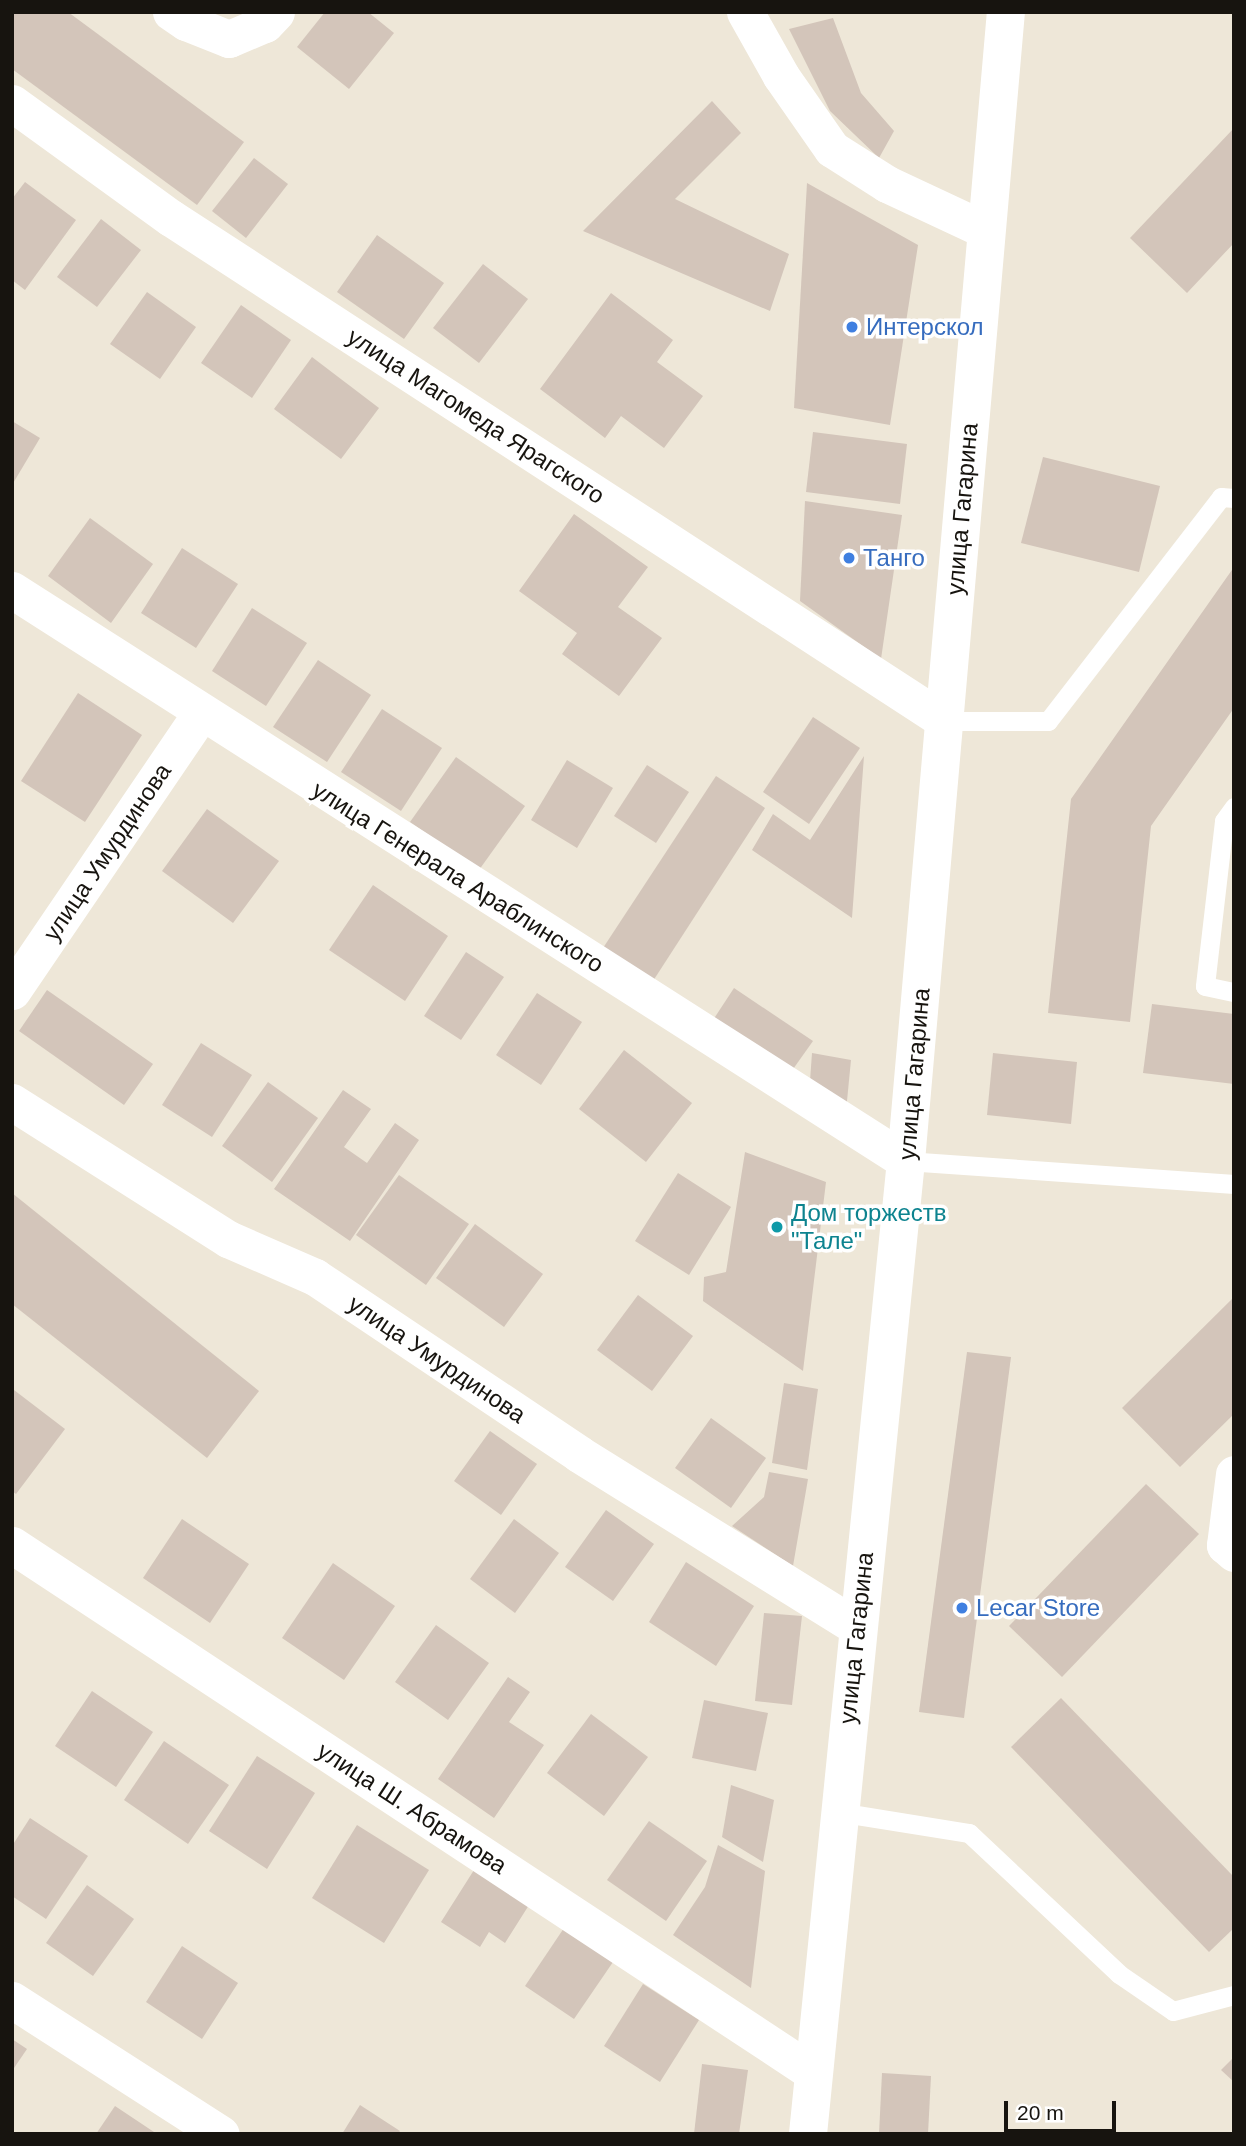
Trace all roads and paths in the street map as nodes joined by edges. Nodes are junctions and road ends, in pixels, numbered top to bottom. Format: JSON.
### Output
{"nodes":[{"id":1,"x":171,"y":12,"type":"edge"},
{"id":2,"x":276,"y":12,"type":"edge"},
{"id":3,"x":745,"y":12,"type":"edge"},
{"id":4,"x":1006,"y":12,"type":"edge"},
{"id":5,"x":12,"y":103,"type":"edge"},
{"id":6,"x":985,"y":230,"type":"junction"},
{"id":7,"x":1234,"y":498,"type":"edge"},
{"id":8,"x":12,"y":590,"type":"edge"},
{"id":9,"x":201,"y":713,"type":"junction"},
{"id":10,"x":945,"y":721,"type":"junction"},
{"id":11,"x":1234,"y":807,"type":"edge"},
{"id":12,"x":12,"y":991,"type":"edge"},
{"id":13,"x":1234,"y":992,"type":"edge"},
{"id":14,"x":12,"y":1102,"type":"edge"},
{"id":15,"x":906,"y":1161,"type":"junction"},
{"id":16,"x":1234,"y":1184,"type":"edge"},
{"id":17,"x":1234,"y":1474,"type":"edge"},
{"id":18,"x":12,"y":1545,"type":"edge"},
{"id":19,"x":1234,"y":1553,"type":"edge"},
{"id":20,"x":857,"y":1627,"type":"junction"},
{"id":21,"x":838,"y":1812,"type":"junction"},
{"id":22,"x":1234,"y":1995,"type":"edge"},
{"id":23,"x":12,"y":2000,"type":"edge"},
{"id":24,"x":813,"y":2072,"type":"junction"},
{"id":25,"x":221,"y":2134,"type":"edge"},
{"id":26,"x":808,"y":2134,"type":"edge"}],
"edges":[{"from":1,"to":2,"type":"street"},
{"from":3,"to":6,"type":"street"},
{"from":4,"to":6,"type":"main road","name":"улица Гагарина"},
{"from":5,"to":10,"type":"street","name":"улица Магомеда Ярагского"},
{"from":6,"to":10,"type":"main road","name":"улица Гагарина"},
{"from":7,"to":10,"type":"lane"},
{"from":8,"to":9,"type":"street","name":"улица Генерала Араблинского"},
{"from":9,"to":12,"type":"street","name":"улица Умурдинова"},
{"from":9,"to":15,"type":"street","name":"улица Генерала Араблинского"},
{"from":10,"to":15,"type":"main road","name":"улица Гагарина"},
{"from":11,"to":13,"type":"lane"},
{"from":14,"to":20,"type":"street","name":"улица Умурдинова"},
{"from":15,"to":16,"type":"lane"},
{"from":15,"to":20,"type":"main road","name":"улица Гагарина"},
{"from":17,"to":19,"type":"street"},
{"from":18,"to":24,"type":"street","name":"улица Ш. Абрамова"},
{"from":20,"to":21,"type":"main road","name":"улица Гагарина"},
{"from":21,"to":22,"type":"lane"},
{"from":21,"to":24,"type":"main road","name":"улица Гагарина"},
{"from":23,"to":25,"type":"street"},
{"from":24,"to":26,"type":"main road","name":"улица Гагарина"}]}
